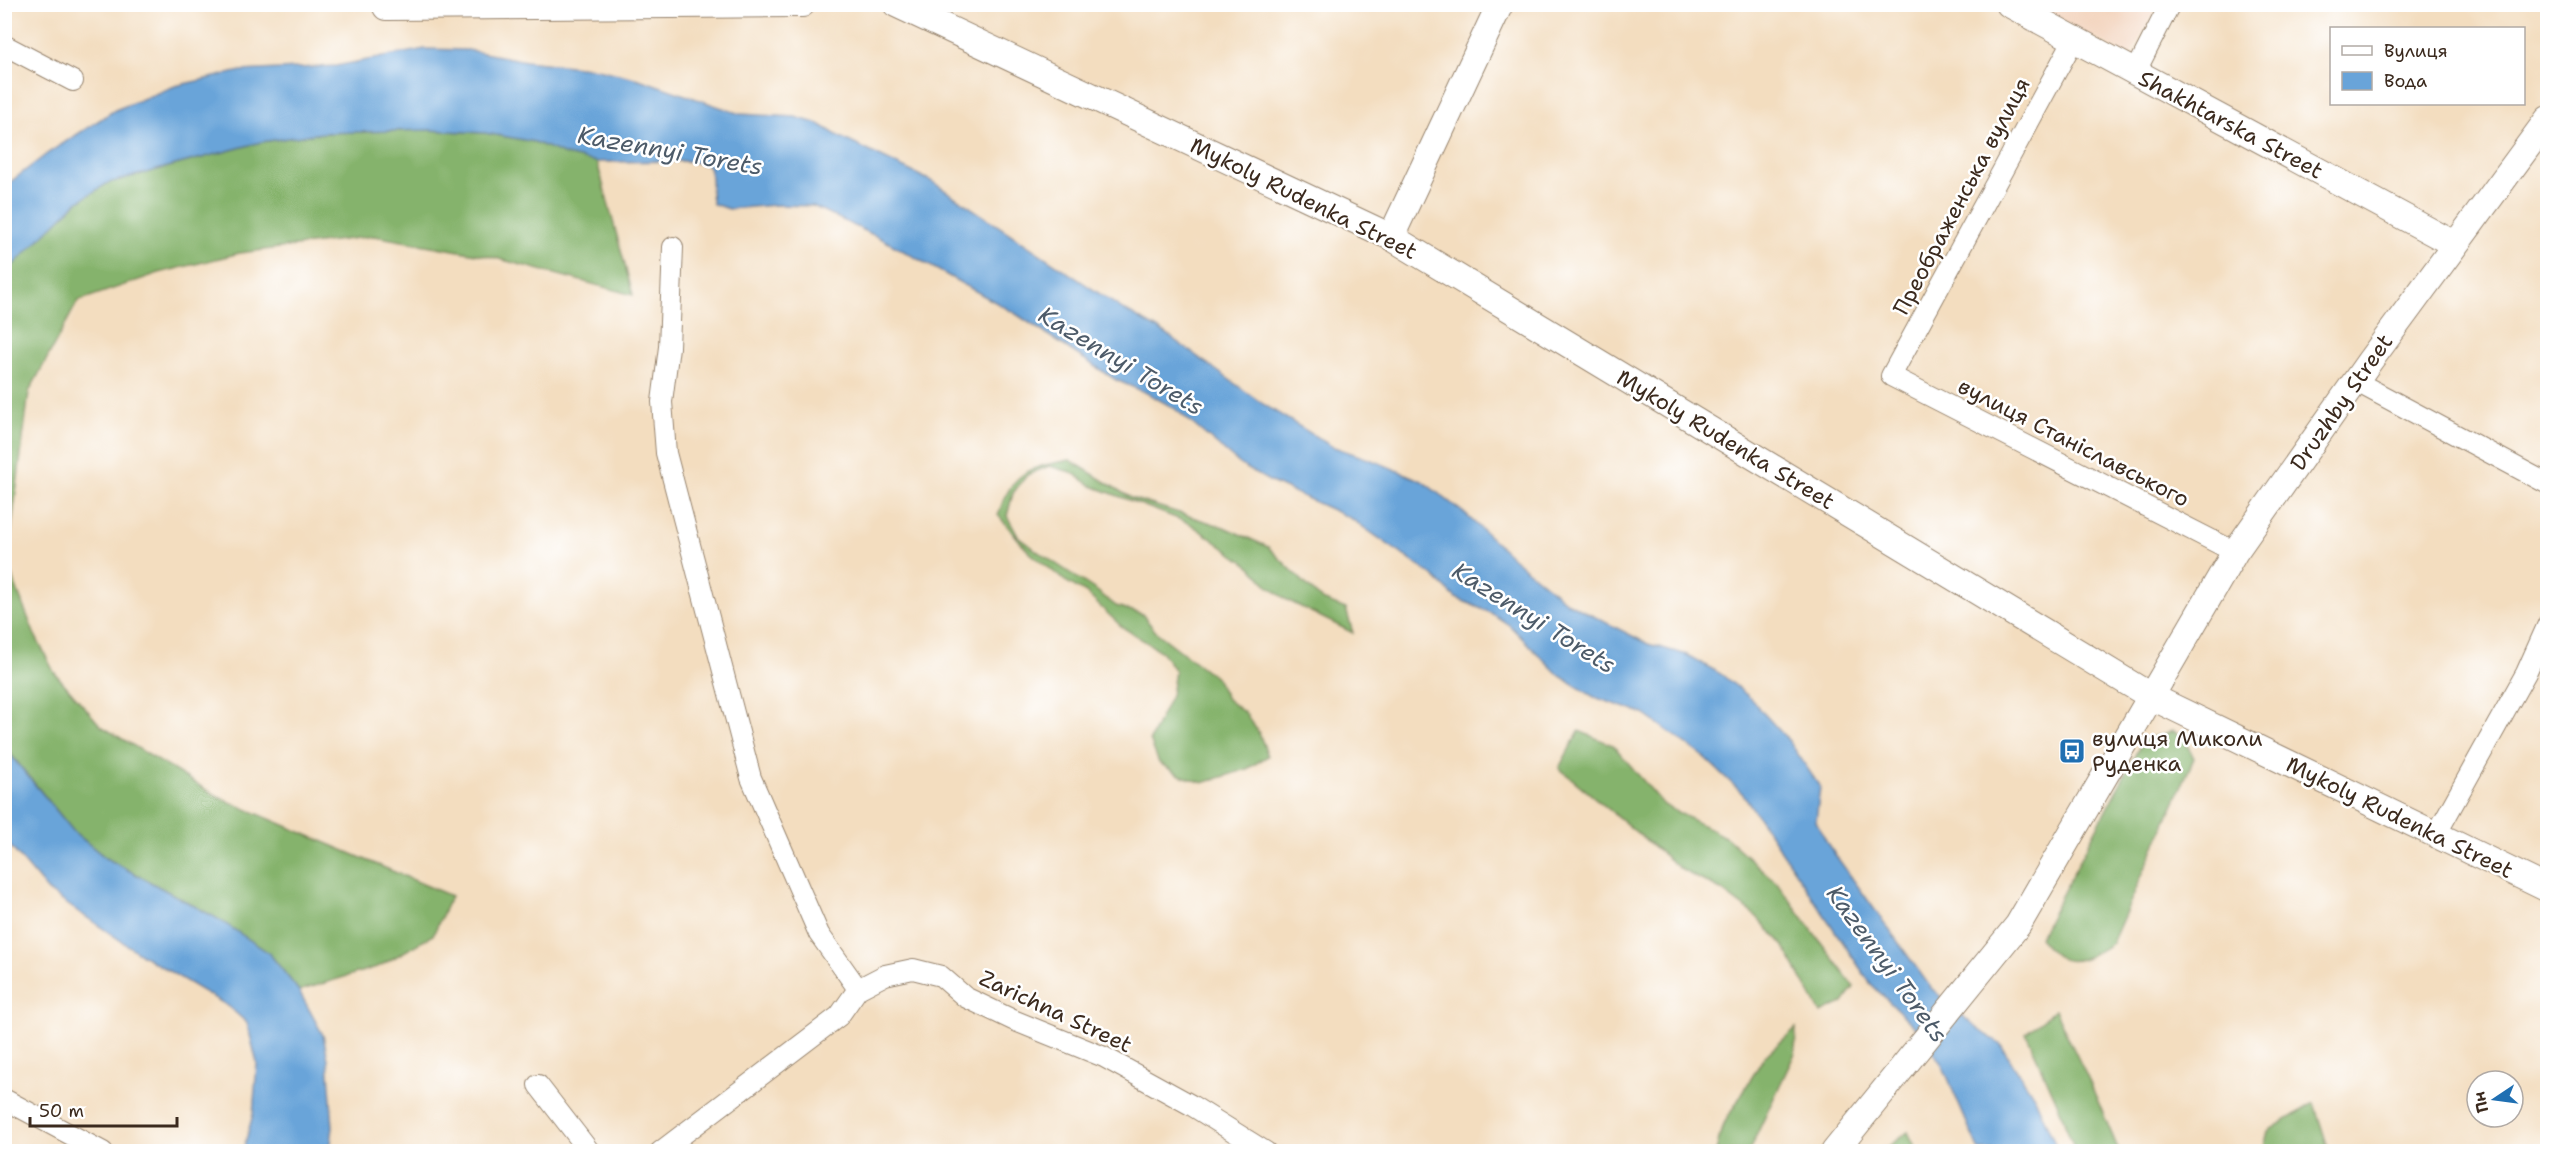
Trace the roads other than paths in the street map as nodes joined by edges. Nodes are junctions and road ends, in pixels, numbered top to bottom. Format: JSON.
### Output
{"nodes":[{"id":1,"x":802,"y":4,"type":"edge"},
{"id":2,"x":896,"y":4,"type":"edge"},
{"id":3,"x":1500,"y":4,"type":"edge"},
{"id":4,"x":2009,"y":4,"type":"edge"},
{"id":5,"x":2170,"y":4,"type":"edge"},
{"id":6,"x":392,"y":5,"type":"edge"},
{"id":7,"x":713,"y":5,"type":"edge"},
{"id":8,"x":2074,"y":39,"type":"junction"},
{"id":9,"x":4,"y":45,"type":"edge"},
{"id":10,"x":2135,"y":73,"type":"junction"},
{"id":11,"x":73,"y":81,"type":"dead end"},
{"id":12,"x":2547,"y":119,"type":"edge"},
{"id":13,"x":1392,"y":237,"type":"junction"},
{"id":14,"x":2454,"y":244,"type":"junction"},
{"id":15,"x":673,"y":247,"type":"dead end"},
{"id":16,"x":1891,"y":376,"type":"joint"},
{"id":17,"x":2355,"y":381,"type":"junction"},
{"id":18,"x":2547,"y":484,"type":"edge"},
{"id":19,"x":2235,"y":552,"type":"junction"},
{"id":20,"x":2547,"y":624,"type":"edge"},
{"id":21,"x":2152,"y":697,"type":"junction"},
{"id":22,"x":2438,"y":833,"type":"junction"},
{"id":23,"x":2547,"y":889,"type":"edge"},
{"id":24,"x":858,"y":989,"type":"junction"},
{"id":25,"x":538,"y":1085,"type":"dead end"},
{"id":26,"x":4,"y":1099,"type":"edge"},
{"id":27,"x":103,"y":1152,"type":"edge"},
{"id":28,"x":591,"y":1152,"type":"edge"},
{"id":29,"x":660,"y":1152,"type":"edge"},
{"id":30,"x":1266,"y":1152,"type":"edge"},
{"id":31,"x":1834,"y":1152,"type":"edge"}],
"edges":[{"from":1,"to":7,"type":"street"},
{"from":2,"to":13,"type":"street","name":"Mykoly Rudenka Street"},
{"from":3,"to":13,"type":"street"},
{"from":4,"to":8,"type":"street","name":"Shakhtarska Street"},
{"from":5,"to":10,"type":"street"},
{"from":6,"to":7,"type":"street"},
{"from":8,"to":10,"type":"street","name":"Shakhtarska Street"},
{"from":8,"to":16,"type":"street","name":"Преображенська вулиця"},
{"from":9,"to":11,"type":"street"},
{"from":10,"to":14,"type":"street","name":"Shakhtarska Street"},
{"from":12,"to":14,"type":"street","name":"Druzhby Street"},
{"from":13,"to":21,"type":"street","name":"Mykoly Rudenka Street"},
{"from":14,"to":17,"type":"street","name":"Druzhby Street"},
{"from":15,"to":24,"type":"street"},
{"from":16,"to":19,"type":"street","name":"вулиця Станіславського"},
{"from":17,"to":18,"type":"street"},
{"from":17,"to":19,"type":"street","name":"Druzhby Street"},
{"from":19,"to":21,"type":"street","name":"Druzhby Street"},
{"from":20,"to":22,"type":"street"},
{"from":21,"to":22,"type":"street","name":"Mykoly Rudenka Street"},
{"from":21,"to":31,"type":"street","name":"Druzhby Street"},
{"from":22,"to":23,"type":"street","name":"Mykoly Rudenka Street"},
{"from":24,"to":29,"type":"street","name":"Zarichna Street"},
{"from":24,"to":30,"type":"street","name":"Zarichna Street"},
{"from":25,"to":28,"type":"street"},
{"from":26,"to":27,"type":"street"}]}
